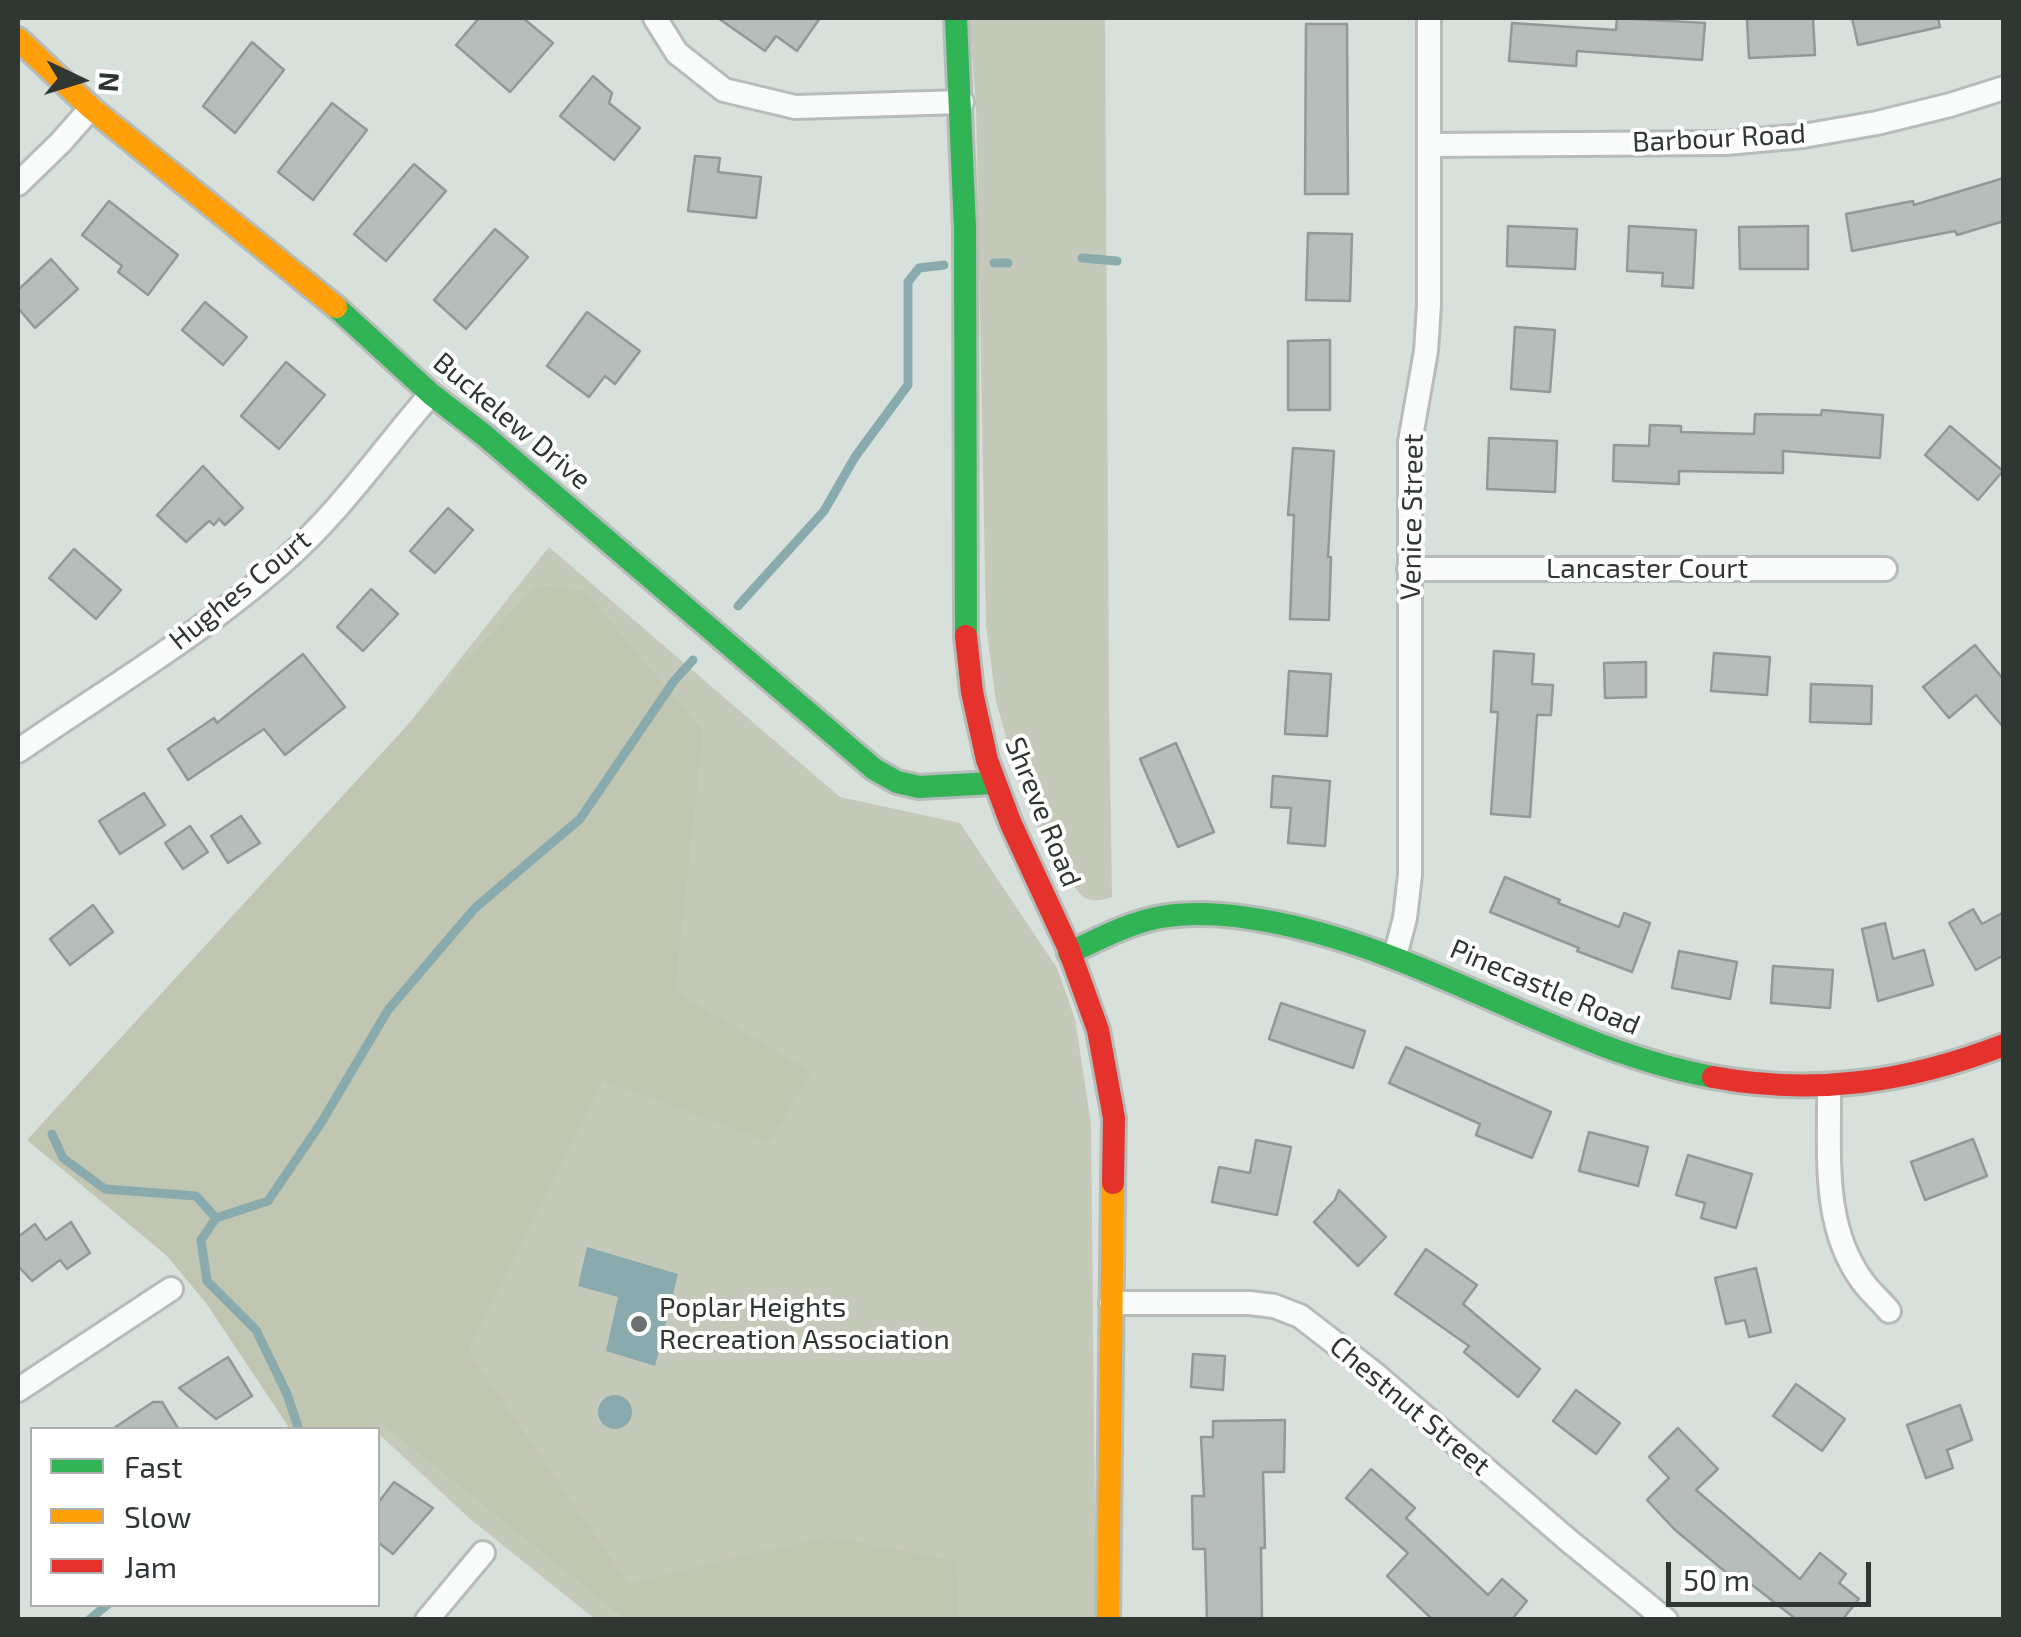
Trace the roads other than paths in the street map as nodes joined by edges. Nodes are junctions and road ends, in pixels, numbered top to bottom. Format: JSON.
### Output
{"nodes":[{"id":1,"x":655,"y":18,"type":"edge"},
{"id":2,"x":956,"y":18,"type":"edge"},
{"id":3,"x":1428,"y":18,"type":"edge"},
{"id":4,"x":18,"y":39,"type":"edge"},
{"id":5,"x":2004,"y":88,"type":"edge"},
{"id":6,"x":962,"y":102,"type":"junction"},
{"id":7,"x":91,"y":108,"type":"junction"},
{"id":8,"x":1429,"y":145,"type":"junction"},
{"id":9,"x":18,"y":184,"type":"edge"},
{"id":10,"x":431,"y":394,"type":"junction"},
{"id":11,"x":1884,"y":569,"type":"dead end"},
{"id":12,"x":1410,"y":570,"type":"junction"},
{"id":13,"x":18,"y":751,"type":"edge"},
{"id":14,"x":993,"y":783,"type":"junction"},
{"id":15,"x":1070,"y":952,"type":"junction"},
{"id":16,"x":1395,"y":956,"type":"junction"},
{"id":17,"x":2004,"y":1046,"type":"edge"},
{"id":18,"x":1829,"y":1087,"type":"junction"},
{"id":19,"x":171,"y":1289,"type":"dead end"},
{"id":20,"x":1112,"y":1303,"type":"junction"},
{"id":21,"x":1889,"y":1311,"type":"dead end"},
{"id":22,"x":18,"y":1390,"type":"edge"},
{"id":23,"x":482,"y":1552,"type":"dead end"},
{"id":24,"x":427,"y":1620,"type":"edge"},
{"id":25,"x":1108,"y":1620,"type":"edge"},
{"id":26,"x":1666,"y":1620,"type":"edge"}],
"edges":[{"from":1,"to":6,"type":"street"},
{"from":2,"to":6,"type":"street","name":"Shreve Road"},
{"from":3,"to":8,"type":"street","name":"Venice Street"},
{"from":4,"to":7,"type":"street","name":"Buckelew Drive"},
{"from":5,"to":8,"type":"street","name":"Barbour Road"},
{"from":6,"to":14,"type":"street","name":"Shreve Road"},
{"from":7,"to":9,"type":"street"},
{"from":7,"to":10,"type":"street","name":"Buckelew Drive"},
{"from":8,"to":12,"type":"street","name":"Venice Street"},
{"from":10,"to":13,"type":"street","name":"Hughes Court"},
{"from":10,"to":14,"type":"street","name":"Buckelew Drive"},
{"from":11,"to":12,"type":"street","name":"Lancaster Court"},
{"from":12,"to":16,"type":"street","name":"Venice Street"},
{"from":14,"to":15,"type":"street","name":"Shreve Road"},
{"from":15,"to":16,"type":"street","name":"Pinecastle Road"},
{"from":15,"to":20,"type":"street","name":"Shreve Road"},
{"from":16,"to":18,"type":"street","name":"Pinecastle Road"},
{"from":17,"to":18,"type":"street","name":"Pinecastle Road"},
{"from":18,"to":21,"type":"street"},
{"from":19,"to":22,"type":"street"},
{"from":20,"to":25,"type":"street","name":"Shreve Road"},
{"from":20,"to":26,"type":"street","name":"Chestnut Street"},
{"from":23,"to":24,"type":"street"}]}
